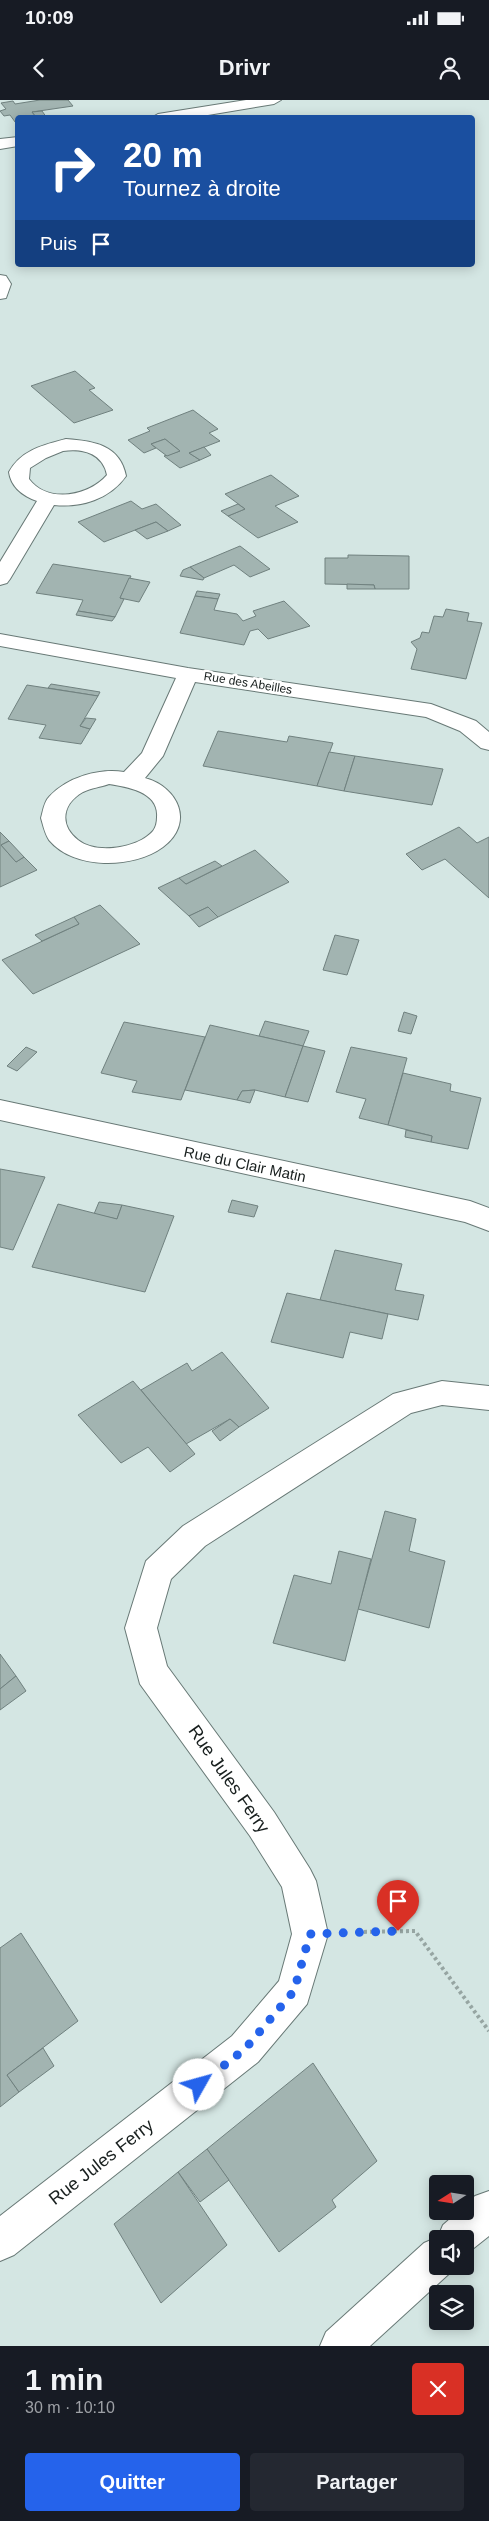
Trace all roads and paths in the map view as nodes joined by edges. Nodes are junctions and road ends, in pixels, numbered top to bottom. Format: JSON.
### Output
{"nodes":[{"id":1,"x":273,"y":100,"type":"edge"},
{"id":2,"x":177,"y":115,"type":"edge"},
{"id":3,"x":15,"y":142,"type":"edge"},
{"id":4,"x":0,"y":144,"type":"edge"},
{"id":5,"x":0,"y":280,"type":"edge"},
{"id":6,"x":0,"y":294,"type":"edge"},
{"id":7,"x":48,"y":498,"type":"junction"},
{"id":8,"x":0,"y":579,"type":"edge"},
{"id":9,"x":0,"y":640,"type":"edge"},
{"id":10,"x":188,"y":674,"type":"junction"},
{"id":11,"x":489,"y":743,"type":"edge"},
{"id":12,"x":131,"y":779,"type":"junction"},
{"id":13,"x":0,"y":1110,"type":"edge"},
{"id":14,"x":489,"y":1220,"type":"edge"},
{"id":15,"x":489,"y":1398,"type":"edge"},
{"id":16,"x":310,"y":1934,"type":"junction"},
{"id":17,"x":489,"y":2031,"type":"edge"},
{"id":18,"x":489,"y":2210,"type":"edge"},
{"id":19,"x":467,"y":2230,"type":"edge"},
{"id":20,"x":0,"y":2241,"type":"edge"},
{"id":21,"x":429,"y":2265,"type":"edge"},
{"id":22,"x":340,"y":2346,"type":"edge"}],
"edges":[{"from":1,"to":2,"type":"street"},
{"from":3,"to":4,"type":"street"},
{"from":5,"to":6,"type":"street"},
{"from":7,"to":7,"type":"street"},
{"from":7,"to":8,"type":"street"},
{"from":9,"to":10,"type":"street","name":"Rue des Abeilles"},
{"from":10,"to":11,"type":"street","name":"Rue des Abeilles"},
{"from":10,"to":12,"type":"street"},
{"from":12,"to":12,"type":"street"},
{"from":13,"to":14,"type":"street","name":"Rue du Clair Matin"},
{"from":15,"to":16,"type":"street","name":"Rue Jules Ferry"},
{"from":16,"to":17,"type":"path"},
{"from":16,"to":20,"type":"street","name":"Rue Jules Ferry"},
{"from":18,"to":19,"type":"street"},
{"from":21,"to":22,"type":"street"}]}
